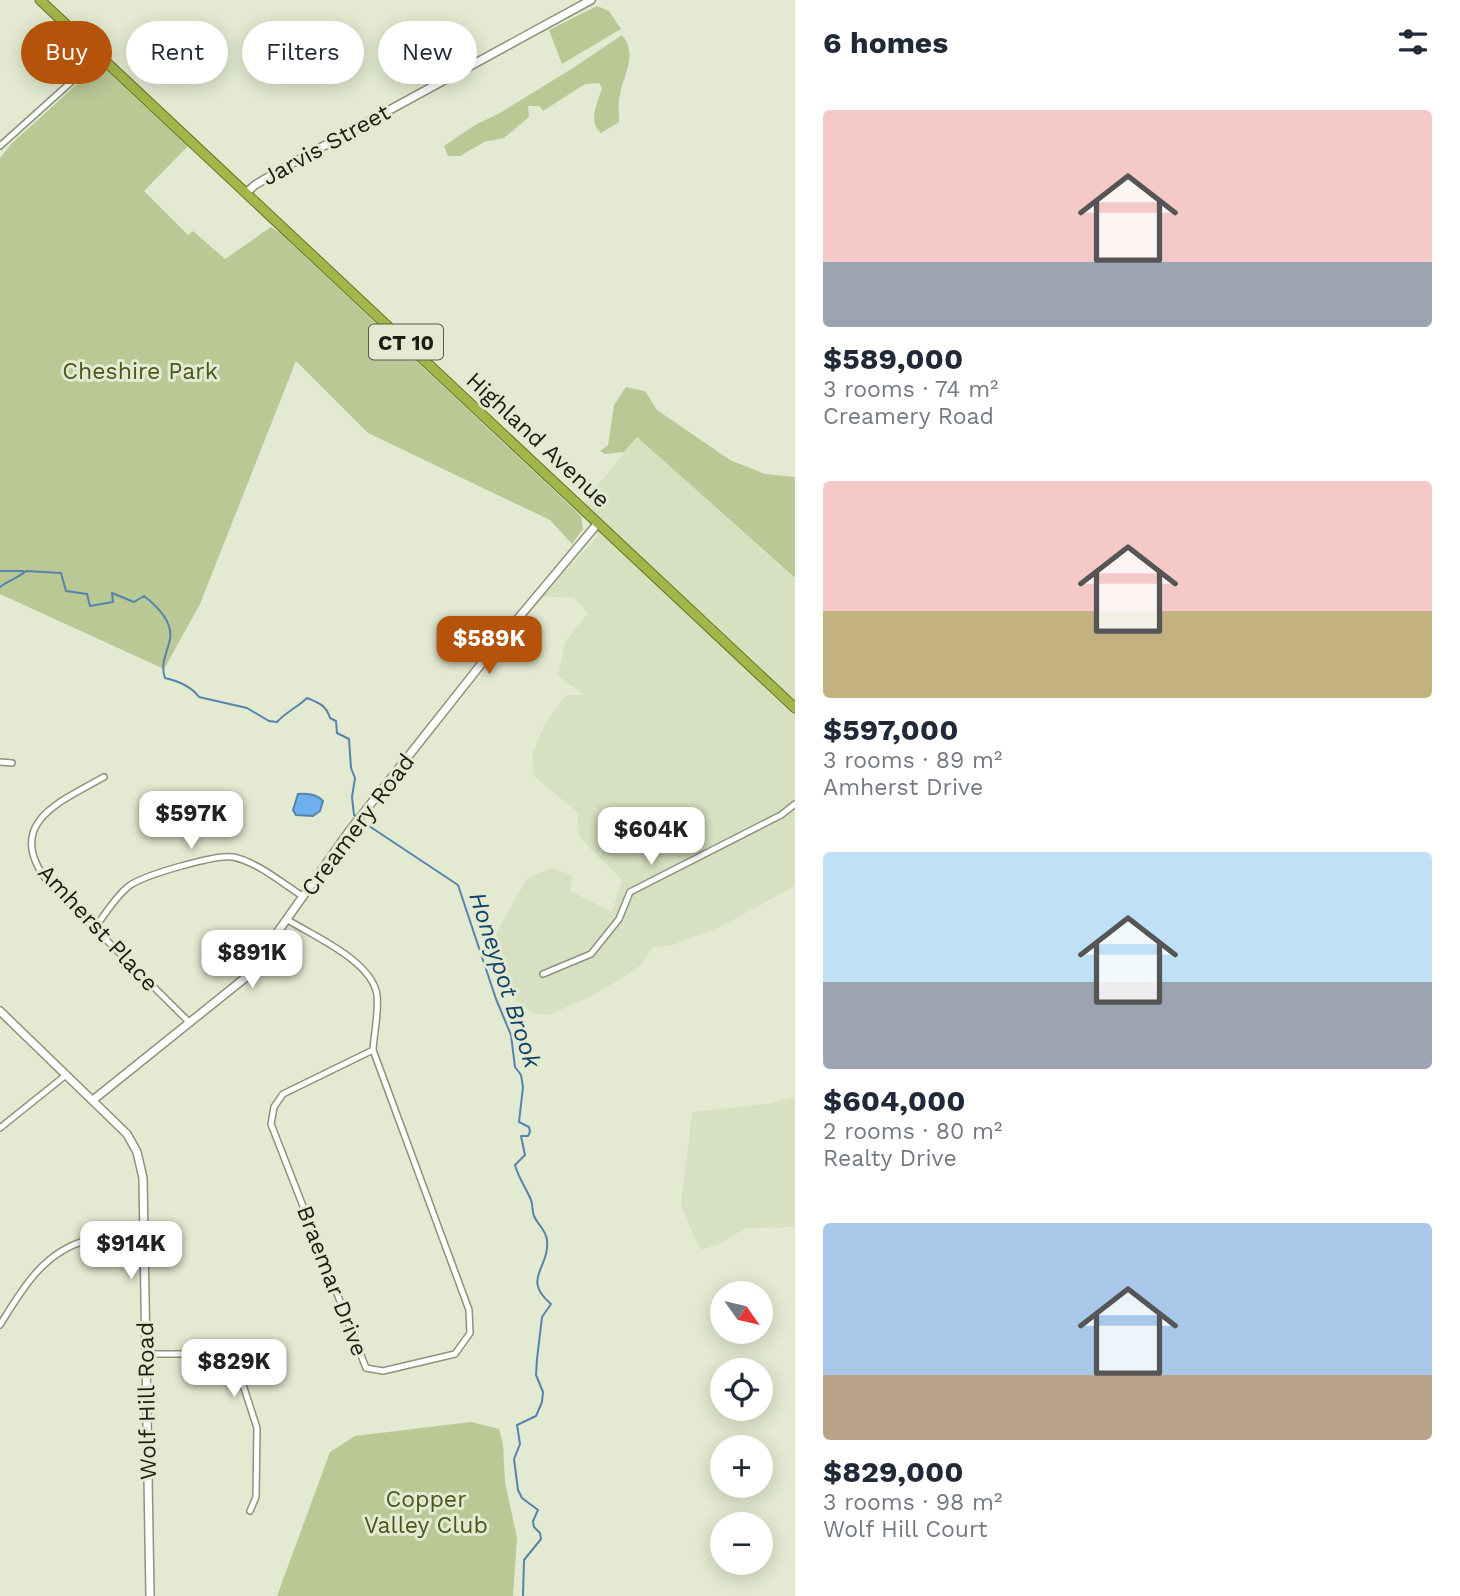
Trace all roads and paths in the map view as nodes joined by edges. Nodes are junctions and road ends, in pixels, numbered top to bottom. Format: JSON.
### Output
{"nodes":[{"id":1,"x":40,"y":0,"type":"edge"},
{"id":2,"x":592,"y":0,"type":"edge"},
{"id":3,"x":62,"y":21,"type":"edge"},
{"id":4,"x":112,"y":67,"type":"edge"},
{"id":5,"x":69,"y":84,"type":"edge"},
{"id":6,"x":0,"y":146,"type":"edge"},
{"id":7,"x":246,"y":193,"type":"junction"},
{"id":8,"x":598,"y":523,"type":"junction"},
{"id":9,"x":795,"y":706,"type":"edge"},
{"id":10,"x":0,"y":762,"type":"edge"},
{"id":11,"x":12,"y":763,"type":"dead end"},
{"id":12,"x":104,"y":776,"type":"dead end"},
{"id":13,"x":795,"y":804,"type":"edge"},
{"id":14,"x":304,"y":897,"type":"junction"},
{"id":15,"x":288,"y":920,"type":"junction"},
{"id":16,"x":95,"y":928,"type":"junction"},
{"id":17,"x":543,"y":974,"type":"dead end"},
{"id":18,"x":0,"y":1011,"type":"edge"},
{"id":19,"x":189,"y":1022,"type":"junction"},
{"id":20,"x":373,"y":1050,"type":"junction"},
{"id":21,"x":66,"y":1075,"type":"junction"},
{"id":22,"x":93,"y":1100,"type":"junction"},
{"id":23,"x":0,"y":1128,"type":"edge"},
{"id":24,"x":144,"y":1239,"type":"junction"},
{"id":25,"x":0,"y":1325,"type":"edge"},
{"id":26,"x":147,"y":1354,"type":"junction"},
{"id":27,"x":250,"y":1511,"type":"dead end"},
{"id":28,"x":150,"y":1596,"type":"edge"}],
"edges":[{"from":1,"to":3,"type":"highway","name":"Highland Avenue","number":"CT 10"},
{"from":2,"to":7,"type":"street","name":"Jarvis Street"},
{"from":4,"to":7,"type":"highway","name":"Highland Avenue","number":"CT 10"},
{"from":5,"to":6,"type":"street"},
{"from":7,"to":8,"type":"highway","name":"Highland Avenue","number":"CT 10"},
{"from":8,"to":9,"type":"highway","name":"Highland Avenue","number":"CT 10"},
{"from":8,"to":14,"type":"street","name":"Creamery Road"},
{"from":10,"to":11,"type":"street"},
{"from":12,"to":16,"type":"street","name":"Amherst Place"},
{"from":13,"to":17,"type":"street"},
{"from":14,"to":15,"type":"street","name":"Creamery Road"},
{"from":14,"to":16,"type":"street"},
{"from":15,"to":19,"type":"street","name":"Creamery Road"},
{"from":15,"to":20,"type":"street","name":"Braemar Drive"},
{"from":16,"to":19,"type":"street","name":"Amherst Place"},
{"from":18,"to":21,"type":"street","name":"Wolf Hill Road"},
{"from":19,"to":22,"type":"street","name":"Creamery Road"},
{"from":20,"to":20,"type":"street","name":"Braemar Drive"},
{"from":21,"to":22,"type":"street","name":"Wolf Hill Road"},
{"from":21,"to":23,"type":"street"},
{"from":22,"to":24,"type":"street","name":"Wolf Hill Road"},
{"from":24,"to":25,"type":"street"},
{"from":24,"to":26,"type":"street","name":"Wolf Hill Road"},
{"from":26,"to":27,"type":"street"},
{"from":26,"to":28,"type":"street","name":"Wolf Hill Road"}]}
